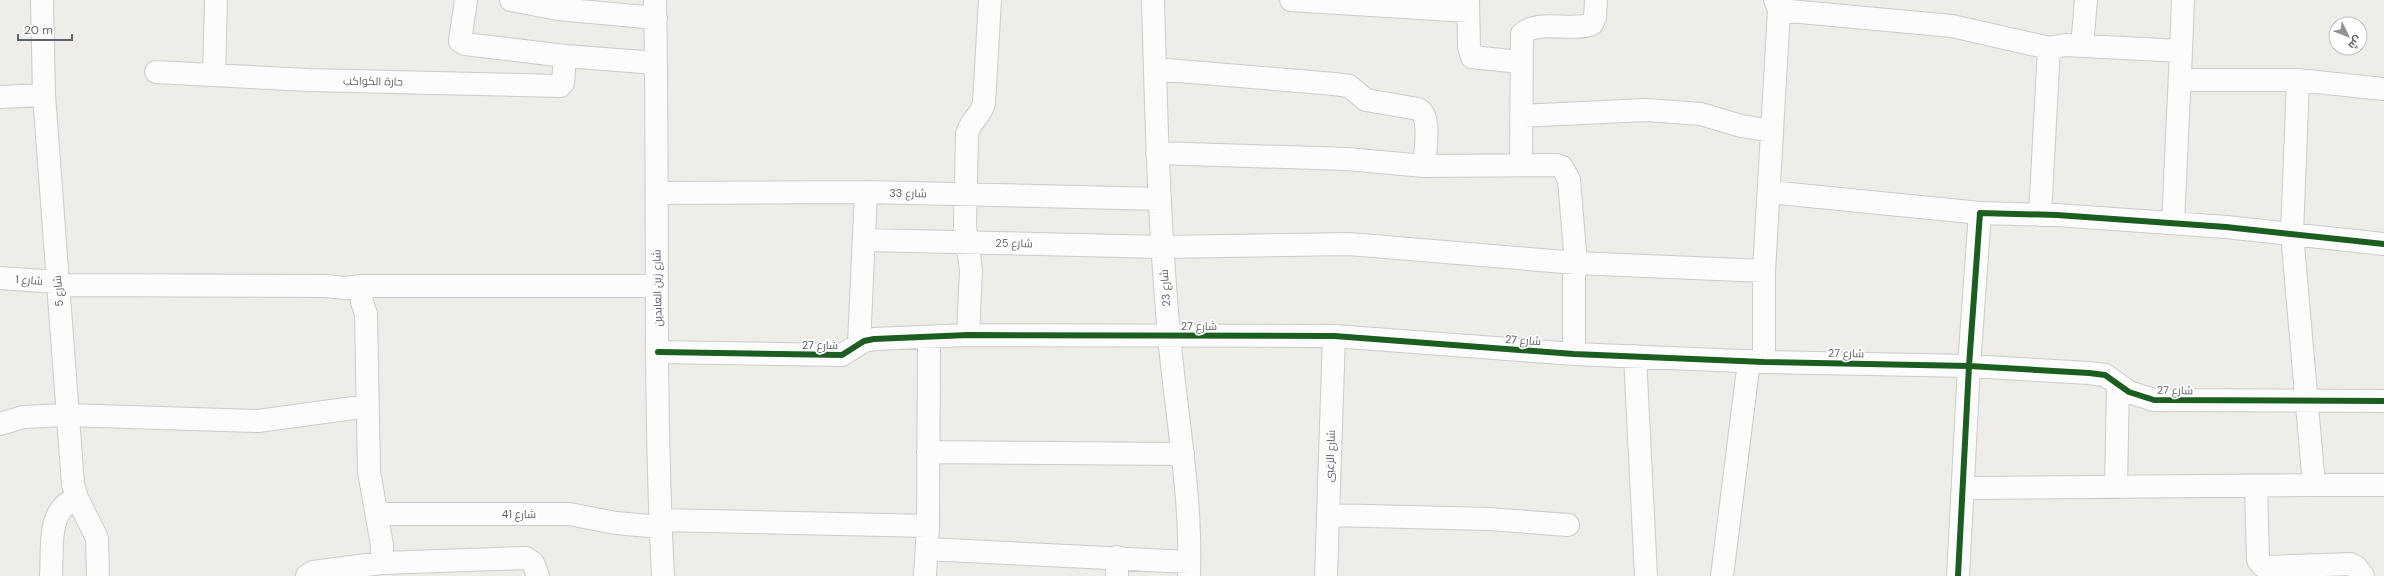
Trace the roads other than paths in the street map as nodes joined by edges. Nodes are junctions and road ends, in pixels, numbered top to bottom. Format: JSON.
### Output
{"nodes":[{"id":1,"x":42,"y":0,"type":"edge"},
{"id":2,"x":216,"y":0,"type":"edge"},
{"id":3,"x":466,"y":0,"type":"edge"},
{"id":4,"x":510,"y":0,"type":"edge"},
{"id":5,"x":990,"y":0,"type":"edge"},
{"id":6,"x":1153,"y":0,"type":"edge"},
{"id":7,"x":1291,"y":0,"type":"edge"},
{"id":8,"x":1596,"y":0,"type":"edge"},
{"id":9,"x":2086,"y":0,"type":"edge"},
{"id":10,"x":2183,"y":0,"type":"edge"},
{"id":11,"x":1468,"y":5,"type":"edge"},
{"id":12,"x":1777,"y":5,"type":"edge"},
{"id":13,"x":655,"y":9,"type":"edge"},
{"id":14,"x":2082,"y":46,"type":"junction"},
{"id":15,"x":2049,"y":48,"type":"junction"},
{"id":16,"x":2181,"y":51,"type":"junction"},
{"id":17,"x":565,"y":56,"type":"junction"},
{"id":18,"x":1520,"y":62,"type":"junction"},
{"id":19,"x":656,"y":63,"type":"junction"},
{"id":20,"x":1155,"y":69,"type":"junction"},
{"id":21,"x":156,"y":72,"type":"dead end"},
{"id":22,"x":214,"y":75,"type":"junction"},
{"id":23,"x":2180,"y":80,"type":"junction"},
{"id":24,"x":2298,"y":80,"type":"junction"},
{"id":25,"x":2384,"y":89,"type":"edge"},
{"id":26,"x":44,"y":95,"type":"junction"},
{"id":27,"x":0,"y":97,"type":"edge"},
{"id":28,"x":1520,"y":116,"type":"junction"},
{"id":29,"x":1772,"y":131,"type":"junction"},
{"id":30,"x":1157,"y":153,"type":"junction"},
{"id":31,"x":1521,"y":164,"type":"junction"},
{"id":32,"x":1424,"y":166,"type":"junction"},
{"id":33,"x":866,"y":192,"type":"junction"},
{"id":34,"x":1769,"y":192,"type":"junction"},
{"id":35,"x":657,"y":193,"type":"junction"},
{"id":36,"x":966,"y":195,"type":"junction"},
{"id":37,"x":1160,"y":199,"type":"junction"},
{"id":38,"x":1980,"y":213,"type":"junction"},
{"id":39,"x":2040,"y":215,"type":"junction"},
{"id":40,"x":2173,"y":223,"type":"junction"},
{"id":41,"x":2292,"y":234,"type":"junction"},
{"id":42,"x":865,"y":240,"type":"junction"},
{"id":43,"x":968,"y":242,"type":"junction"},
{"id":44,"x":2384,"y":244,"type":"edge"},
{"id":45,"x":1162,"y":247,"type":"junction"},
{"id":46,"x":1576,"y":263,"type":"junction"},
{"id":47,"x":1764,"y":271,"type":"junction"},
{"id":48,"x":0,"y":278,"type":"edge"},
{"id":49,"x":58,"y":283,"type":"junction"},
{"id":50,"x":362,"y":286,"type":"junction"},
{"id":51,"x":657,"y":286,"type":"junction"},
{"id":52,"x":968,"y":335,"type":"junction"},
{"id":53,"x":1169,"y":336,"type":"junction"},
{"id":54,"x":1334,"y":336,"type":"junction"},
{"id":55,"x":929,"y":338,"type":"junction"},
{"id":56,"x":859,"y":344,"type":"junction"},
{"id":57,"x":658,"y":352,"type":"junction"},
{"id":58,"x":1574,"y":354,"type":"junction"},
{"id":59,"x":1635,"y":356,"type":"junction"},
{"id":60,"x":1756,"y":361,"type":"junction"},
{"id":61,"x":1969,"y":366,"type":"junction"},
{"id":62,"x":2118,"y":384,"type":"junction"},
{"id":63,"x":2384,"y":401,"type":"edge"},
{"id":64,"x":2307,"y":402,"type":"junction"},
{"id":65,"x":368,"y":406,"type":"junction"},
{"id":66,"x":66,"y":415,"type":"junction"},
{"id":67,"x":0,"y":424,"type":"edge"},
{"id":68,"x":928,"y":452,"type":"junction"},
{"id":69,"x":1183,"y":454,"type":"junction"},
{"id":70,"x":2384,"y":485,"type":"edge"},
{"id":71,"x":2256,"y":486,"type":"junction"},
{"id":72,"x":2314,"y":486,"type":"junction"},
{"id":73,"x":2116,"y":487,"type":"junction"},
{"id":74,"x":1964,"y":488,"type":"junction"},
{"id":75,"x":77,"y":498,"type":"junction"},
{"id":76,"x":377,"y":514,"type":"junction"},
{"id":77,"x":1328,"y":515,"type":"junction"},
{"id":78,"x":660,"y":524,"type":"junction"},
{"id":79,"x":1568,"y":524,"type":"dead end"},
{"id":80,"x":928,"y":526,"type":"junction"},
{"id":81,"x":927,"y":549,"type":"junction"},
{"id":82,"x":382,"y":563,"type":"junction"},
{"id":83,"x":1117,"y":567,"type":"edge"},
{"id":84,"x":1189,"y":569,"type":"edge"},
{"id":85,"x":51,"y":576,"type":"edge"},
{"id":86,"x":98,"y":576,"type":"edge"},
{"id":87,"x":307,"y":576,"type":"edge"},
{"id":88,"x":538,"y":576,"type":"edge"},
{"id":89,"x":663,"y":576,"type":"edge"},
{"id":90,"x":925,"y":576,"type":"edge"},
{"id":91,"x":1326,"y":576,"type":"edge"},
{"id":92,"x":1646,"y":576,"type":"edge"},
{"id":93,"x":1722,"y":576,"type":"edge"},
{"id":94,"x":1958,"y":576,"type":"edge"},
{"id":95,"x":2362,"y":576,"type":"edge"}],
"edges":[{"from":1,"to":26,"type":"street","name":"شارع 5"},
{"from":2,"to":22,"type":"street"},
{"from":3,"to":17,"type":"street"},
{"from":4,"to":13,"type":"street"},
{"from":5,"to":36,"type":"street"},
{"from":6,"to":20,"type":"street","name":"شارع 23"},
{"from":7,"to":11,"type":"street"},
{"from":8,"to":18,"type":"street"},
{"from":9,"to":14,"type":"street"},
{"from":10,"to":16,"type":"street"},
{"from":11,"to":18,"type":"street"},
{"from":12,"to":15,"type":"street"},
{"from":12,"to":29,"type":"street"},
{"from":13,"to":19,"type":"street","name":"شارع زين العابدين"},
{"from":14,"to":15,"type":"street"},
{"from":14,"to":16,"type":"street"},
{"from":15,"to":39,"type":"street"},
{"from":16,"to":23,"type":"street"},
{"from":17,"to":19,"type":"street"},
{"from":17,"to":22,"type":"street","name":"حارة الكواكب"},
{"from":18,"to":28,"type":"street"},
{"from":19,"to":35,"type":"street","name":"شارع زين العابدين"},
{"from":20,"to":30,"type":"street","name":"شارع 23"},
{"from":20,"to":32,"type":"street"},
{"from":21,"to":22,"type":"street","name":"حارة الكواكب"},
{"from":23,"to":24,"type":"street"},
{"from":23,"to":40,"type":"street"},
{"from":24,"to":25,"type":"street"},
{"from":24,"to":41,"type":"street"},
{"from":26,"to":27,"type":"street"},
{"from":26,"to":49,"type":"street","name":"شارع 5"},
{"from":28,"to":29,"type":"street"},
{"from":28,"to":31,"type":"street"},
{"from":29,"to":34,"type":"street"},
{"from":30,"to":32,"type":"street"},
{"from":30,"to":37,"type":"street","name":"شارع 23"},
{"from":31,"to":32,"type":"street"},
{"from":31,"to":46,"type":"street"},
{"from":33,"to":35,"type":"street","name":"شارع 33"},
{"from":33,"to":36,"type":"street","name":"شارع 33"},
{"from":33,"to":42,"type":"street"},
{"from":34,"to":38,"type":"street"},
{"from":34,"to":47,"type":"street"},
{"from":35,"to":51,"type":"street","name":"شارع زين العابدين"},
{"from":36,"to":37,"type":"street","name":"شارع 33"},
{"from":36,"to":43,"type":"street"},
{"from":37,"to":45,"type":"street","name":"شارع 23"},
{"from":38,"to":39,"type":"street"},
{"from":38,"to":61,"type":"street"},
{"from":39,"to":40,"type":"street"},
{"from":40,"to":41,"type":"street"},
{"from":41,"to":44,"type":"street"},
{"from":41,"to":64,"type":"street"},
{"from":42,"to":43,"type":"street","name":"شارع 25"},
{"from":42,"to":56,"type":"street"},
{"from":43,"to":45,"type":"street","name":"شارع 25"},
{"from":43,"to":52,"type":"street"},
{"from":45,"to":46,"type":"street","name":"شارع 25"},
{"from":45,"to":53,"type":"street","name":"شارع 23"},
{"from":46,"to":47,"type":"street","name":"شارع 25"},
{"from":46,"to":58,"type":"street"},
{"from":47,"to":60,"type":"street"},
{"from":48,"to":49,"type":"street","name":"شارع 1"},
{"from":49,"to":50,"type":"street","name":"شارع 1"},
{"from":49,"to":66,"type":"street","name":"شارع 5"},
{"from":50,"to":51,"type":"street","name":"شارع 1"},
{"from":50,"to":65,"type":"street"},
{"from":51,"to":57,"type":"street","name":"شارع زين العابدين"},
{"from":52,"to":53,"type":"street","name":"شارع 27"},
{"from":52,"to":55,"type":"street","name":"شارع 27"},
{"from":53,"to":54,"type":"street","name":"شارع 27"},
{"from":53,"to":69,"type":"street","name":"شارع 23"},
{"from":54,"to":58,"type":"street","name":"شارع 27"},
{"from":54,"to":77,"type":"street","name":"شارع الزغبى"},
{"from":55,"to":56,"type":"street","name":"شارع 27"},
{"from":55,"to":68,"type":"street"},
{"from":56,"to":57,"type":"street","name":"شارع 27"},
{"from":57,"to":78,"type":"street","name":"شارع زين العابدين"},
{"from":58,"to":59,"type":"street","name":"شارع 27"},
{"from":59,"to":60,"type":"street","name":"شارع 27"},
{"from":59,"to":92,"type":"street"},
{"from":60,"to":61,"type":"street","name":"شارع 27"},
{"from":60,"to":93,"type":"street"},
{"from":61,"to":62,"type":"street","name":"شارع 27"},
{"from":61,"to":74,"type":"street"},
{"from":62,"to":64,"type":"street","name":"شارع 27"},
{"from":62,"to":73,"type":"street"},
{"from":63,"to":64,"type":"street","name":"شارع 27"},
{"from":64,"to":72,"type":"street"},
{"from":65,"to":66,"type":"street"},
{"from":65,"to":76,"type":"street"},
{"from":66,"to":67,"type":"street"},
{"from":66,"to":75,"type":"street","name":"شارع 5"},
{"from":68,"to":69,"type":"street"},
{"from":68,"to":80,"type":"street"},
{"from":69,"to":84,"type":"street","name":"شارع 23"},
{"from":70,"to":72,"type":"street"},
{"from":71,"to":72,"type":"street"},
{"from":71,"to":73,"type":"street"},
{"from":71,"to":95,"type":"street"},
{"from":73,"to":74,"type":"street"},
{"from":74,"to":94,"type":"street"},
{"from":75,"to":85,"type":"street"},
{"from":75,"to":86,"type":"street","name":"شارع 5"},
{"from":76,"to":78,"type":"street","name":"شارع 41"},
{"from":76,"to":82,"type":"street"},
{"from":77,"to":79,"type":"street"},
{"from":77,"to":91,"type":"street","name":"شارع الزغبى"},
{"from":78,"to":80,"type":"street","name":"شارع 41"},
{"from":78,"to":89,"type":"street","name":"شارع زين العابدين"},
{"from":80,"to":81,"type":"street"},
{"from":81,"to":83,"type":"street"},
{"from":81,"to":90,"type":"street"},
{"from":82,"to":87,"type":"street"},
{"from":82,"to":88,"type":"street"},
{"from":83,"to":84,"type":"street"}]}
